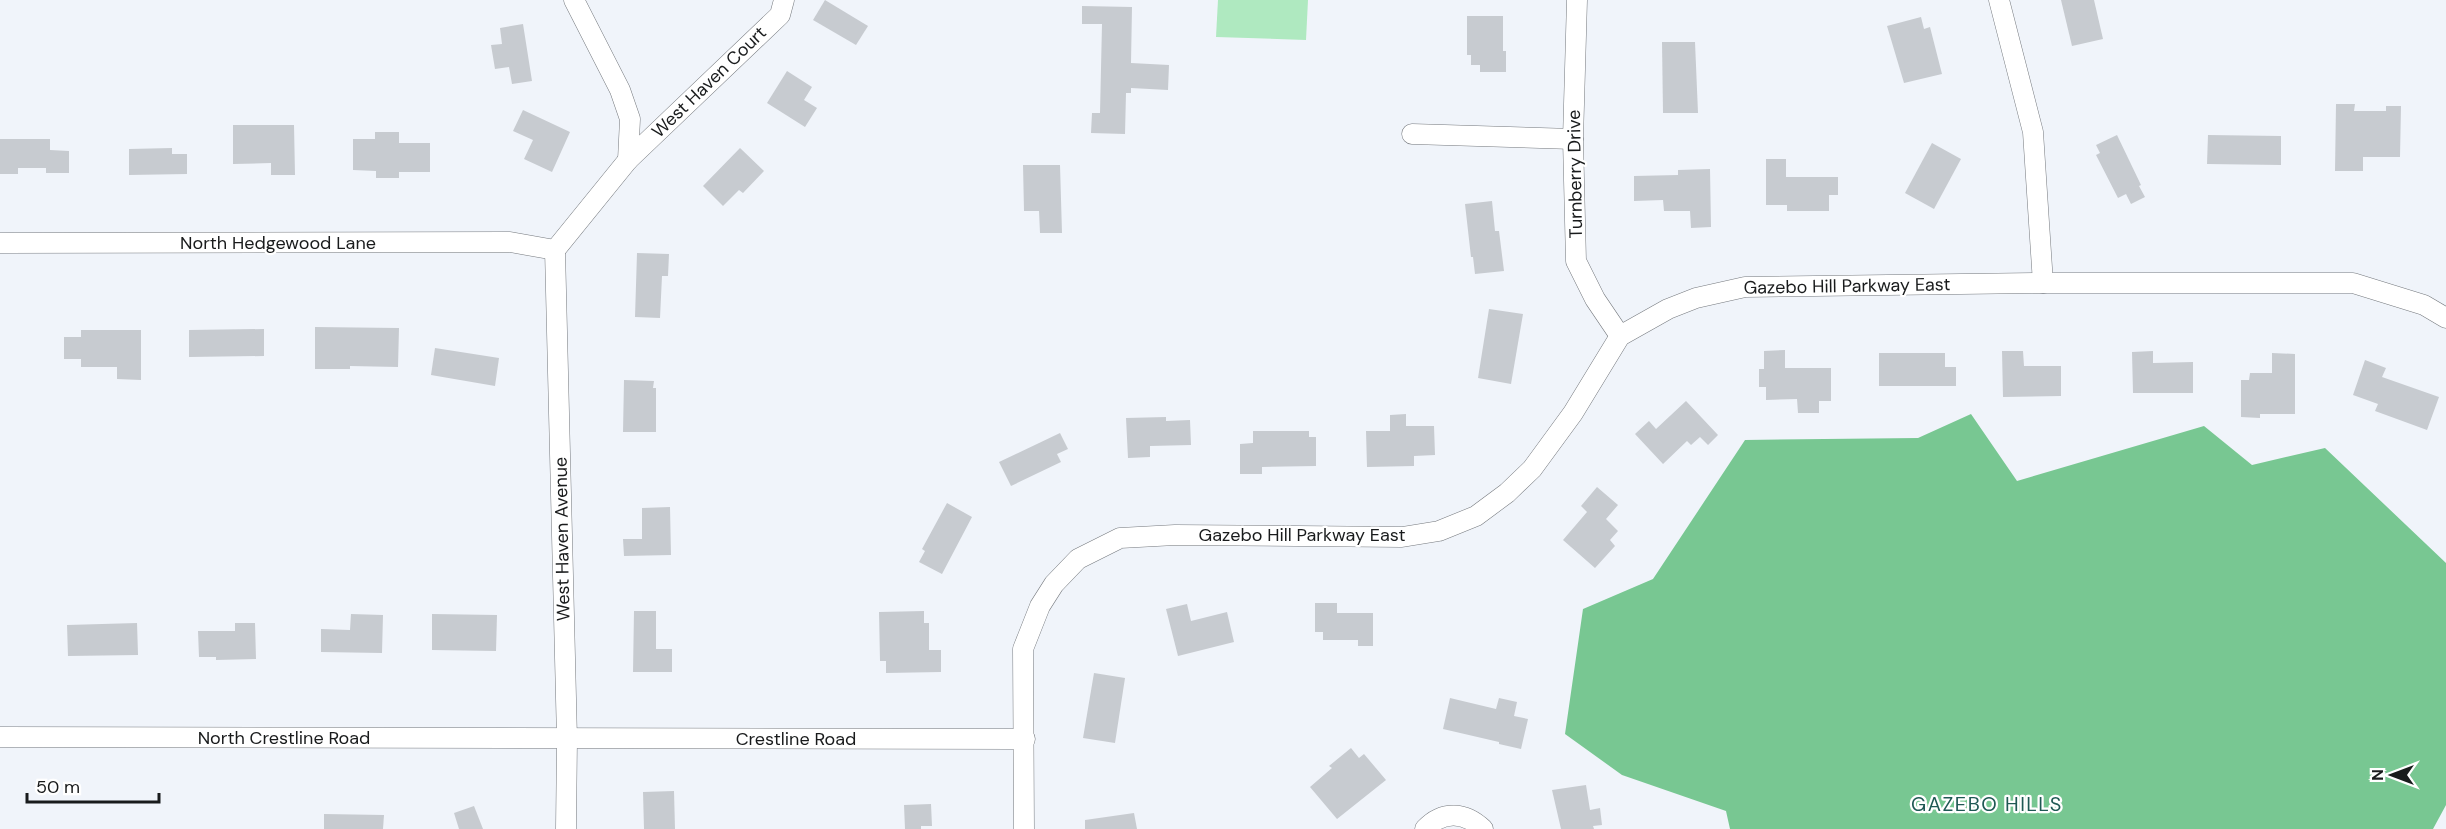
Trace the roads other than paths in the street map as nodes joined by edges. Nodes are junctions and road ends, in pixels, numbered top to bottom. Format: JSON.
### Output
{"nodes":[{"id":1,"x":574,"y":0,"type":"edge"},
{"id":2,"x":784,"y":0,"type":"edge"},
{"id":3,"x":1577,"y":0,"type":"edge"},
{"id":4,"x":1999,"y":0,"type":"edge"},
{"id":5,"x":1412,"y":134,"type":"dead end"},
{"id":6,"x":1573,"y":140,"type":"junction"},
{"id":7,"x":628,"y":160,"type":"junction"},
{"id":8,"x":0,"y":243,"type":"edge"},
{"id":9,"x":555,"y":250,"type":"junction"},
{"id":10,"x":2043,"y":283,"type":"junction"},
{"id":11,"x":2446,"y":318,"type":"edge"},
{"id":12,"x":1620,"y":336,"type":"junction"},
{"id":13,"x":0,"y":737,"type":"edge"},
{"id":14,"x":567,"y":739,"type":"junction"},
{"id":15,"x":1025,"y":739,"type":"junction"},
{"id":16,"x":566,"y":829,"type":"edge"},
{"id":17,"x":1024,"y":829,"type":"edge"},
{"id":18,"x":1425,"y":829,"type":"edge"},
{"id":19,"x":1483,"y":829,"type":"edge"}],
"edges":[{"from":1,"to":7,"type":"street","name":"West Haven Court"},
{"from":2,"to":7,"type":"street","name":"West Haven Court"},
{"from":3,"to":6,"type":"street","name":"Turnberry Drive"},
{"from":4,"to":10,"type":"street"},
{"from":5,"to":6,"type":"street"},
{"from":6,"to":12,"type":"street","name":"Turnberry Drive"},
{"from":7,"to":9,"type":"street","name":"West Haven Court"},
{"from":8,"to":9,"type":"street","name":"North Hedgewood Lane"},
{"from":9,"to":14,"type":"street","name":"West Haven Avenue"},
{"from":10,"to":11,"type":"street","name":"Gazebo Hill Parkway East"},
{"from":10,"to":12,"type":"street","name":"Gazebo Hill Parkway East"},
{"from":12,"to":15,"type":"street","name":"Gazebo Hill Parkway East"},
{"from":13,"to":14,"type":"street","name":"North Crestline Road"},
{"from":14,"to":15,"type":"street","name":"Crestline Road"},
{"from":14,"to":16,"type":"street","name":"West Haven Avenue"},
{"from":15,"to":17,"type":"street","name":"Gazebo Hill Parkway East"},
{"from":18,"to":19,"type":"street"}]}
